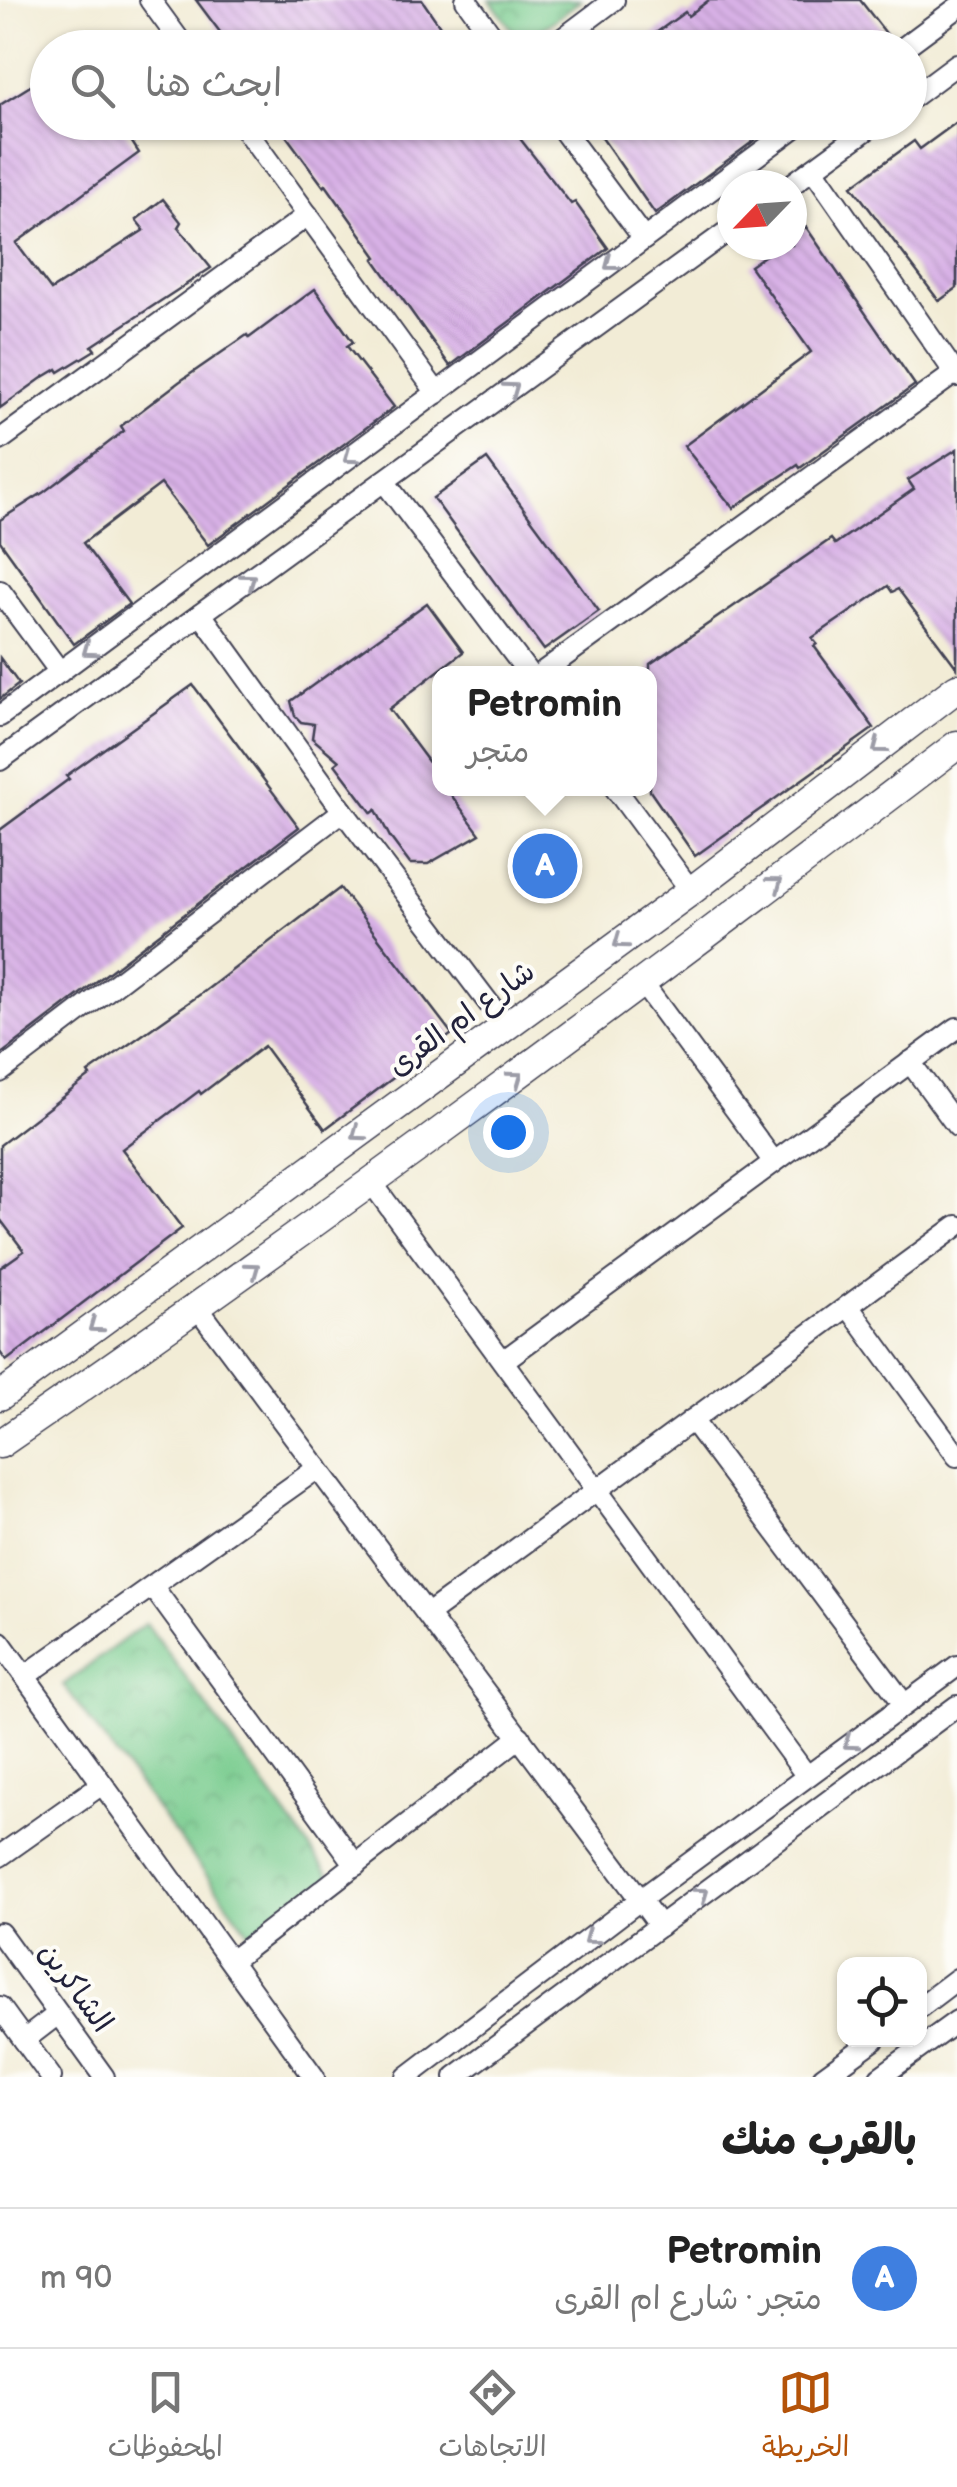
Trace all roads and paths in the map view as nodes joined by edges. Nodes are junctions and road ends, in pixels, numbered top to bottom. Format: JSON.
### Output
{"nodes":[{"id":1,"x":150,"y":0,"type":"edge"},
{"id":2,"x":466,"y":0,"type":"edge"},
{"id":3,"x":614,"y":0,"type":"edge"},
{"id":4,"x":957,"y":8,"type":"edge"},
{"id":5,"x":172,"y":30,"type":"edge"},
{"id":6,"x":488,"y":30,"type":"edge"},
{"id":7,"x":574,"y":30,"type":"edge"},
{"id":8,"x":927,"y":31,"type":"edge"},
{"id":9,"x":957,"y":64,"type":"edge"},
{"id":10,"x":927,"y":86,"type":"edge"},
{"id":11,"x":253,"y":140,"type":"edge"},
{"id":12,"x":570,"y":140,"type":"edge"},
{"id":13,"x":778,"y":140,"type":"edge"},
{"id":14,"x":852,"y":140,"type":"edge"},
{"id":15,"x":813,"y":169,"type":"junction"},
{"id":16,"x":807,"y":174,"type":"edge"},
{"id":17,"x":308,"y":215,"type":"junction"},
{"id":18,"x":644,"y":239,"type":"junction"},
{"id":19,"x":717,"y":239,"type":"edge"},
{"id":20,"x":956,"y":374,"type":"edge"},
{"id":21,"x":437,"y":392,"type":"junction"},
{"id":22,"x":0,"y":440,"type":"edge"},
{"id":23,"x":384,"y":481,"type":"junction"},
{"id":24,"x":0,"y":592,"type":"edge"},
{"id":25,"x":201,"y":614,"type":"junction"},
{"id":26,"x":523,"y":666,"type":"edge"},
{"id":27,"x":551,"y":666,"type":"edge"},
{"id":28,"x":60,"y":672,"type":"junction"},
{"id":29,"x":957,"y":688,"type":"edge"},
{"id":30,"x":0,"y":716,"type":"edge"},
{"id":31,"x":957,"y":745,"type":"edge"},
{"id":32,"x":0,"y":760,"type":"edge"},
{"id":33,"x":824,"y":789,"type":"junction"},
{"id":34,"x":621,"y":796,"type":"edge"},
{"id":35,"x":343,"y":811,"type":"junction"},
{"id":36,"x":851,"y":826,"type":"junction"},
{"id":37,"x":690,"y":890,"type":"junction"},
{"id":38,"x":643,"y":984,"type":"junction"},
{"id":39,"x":506,"y":1026,"type":"junction"},
{"id":40,"x":957,"y":1028,"type":"edge"},
{"id":41,"x":910,"y":1062,"type":"junction"},
{"id":42,"x":0,"y":1072,"type":"edge"},
{"id":43,"x":957,"y":1126,"type":"edge"},
{"id":44,"x":774,"y":1162,"type":"junction"},
{"id":45,"x":372,"y":1183,"type":"junction"},
{"id":46,"x":957,"y":1226,"type":"edge"},
{"id":47,"x":848,"y":1306,"type":"junction"},
{"id":48,"x":198,"y":1308,"type":"junction"},
{"id":49,"x":504,"y":1362,"type":"junction"},
{"id":50,"x":0,"y":1396,"type":"edge"},
{"id":51,"x":692,"y":1420,"type":"junction"},
{"id":52,"x":0,"y":1444,"type":"edge"},
{"id":53,"x":957,"y":1456,"type":"edge"},
{"id":54,"x":318,"y":1468,"type":"junction"},
{"id":55,"x":597,"y":1490,"type":"junction"},
{"id":56,"x":153,"y":1588,"type":"junction"},
{"id":57,"x":428,"y":1614,"type":"junction"},
{"id":58,"x":0,"y":1642,"type":"edge"},
{"id":59,"x":957,"y":1666,"type":"edge"},
{"id":60,"x":25,"y":1676,"type":"junction"},
{"id":61,"x":904,"y":1704,"type":"junction"},
{"id":62,"x":957,"y":1706,"type":"edge"},
{"id":63,"x":520,"y":1738,"type":"junction"},
{"id":64,"x":806,"y":1775,"type":"junction"},
{"id":65,"x":102,"y":1784,"type":"junction"},
{"id":66,"x":0,"y":1856,"type":"edge"},
{"id":67,"x":356,"y":1865,"type":"junction"},
{"id":68,"x":641,"y":1899,"type":"junction"},
{"id":69,"x":660,"y":1926,"type":"junction"},
{"id":70,"x":0,"y":1933,"type":"edge"},
{"id":71,"x":231,"y":1962,"type":"junction"},
{"id":72,"x":957,"y":1979,"type":"edge"},
{"id":73,"x":927,"y":2002,"type":"edge"},
{"id":74,"x":0,"y":2007,"type":"edge"},
{"id":75,"x":58,"y":2014,"type":"junction"},
{"id":76,"x":957,"y":2020,"type":"edge"},
{"id":77,"x":24,"y":2040,"type":"junction"},
{"id":78,"x":864,"y":2047,"type":"edge"},
{"id":79,"x":51,"y":2077,"type":"edge"},
{"id":80,"x":104,"y":2077,"type":"edge"},
{"id":81,"x":314,"y":2077,"type":"edge"},
{"id":82,"x":408,"y":2077,"type":"edge"},
{"id":83,"x":455,"y":2077,"type":"edge"},
{"id":84,"x":823,"y":2077,"type":"edge"},
{"id":85,"x":880,"y":2077,"type":"edge"}],
"edges":[{"from":1,"to":5,"type":"street"},
{"from":2,"to":6,"type":"street"},
{"from":3,"to":7,"type":"street"},
{"from":4,"to":8,"type":"street"},
{"from":9,"to":10,"type":"street"},
{"from":11,"to":17,"type":"street"},
{"from":12,"to":18,"type":"street"},
{"from":13,"to":18,"type":"street"},
{"from":14,"to":15,"type":"street"},
{"from":15,"to":16,"type":"street"},
{"from":15,"to":20,"type":"street"},
{"from":17,"to":21,"type":"street"},
{"from":17,"to":22,"type":"street"},
{"from":18,"to":21,"type":"street","one_way":true},
{"from":23,"to":19,"type":"street","one_way":true},
{"from":20,"to":27,"type":"street"},
{"from":21,"to":28,"type":"street","one_way":true},
{"from":25,"to":23,"type":"street","one_way":true},
{"from":23,"to":26,"type":"street"},
{"from":24,"to":28,"type":"street"},
{"from":25,"to":32,"type":"street"},
{"from":25,"to":35,"type":"street"},
{"from":28,"to":30,"type":"street"},
{"from":29,"to":33,"type":"main road","name":"شارع ام القرى","one_way":true},
{"from":31,"to":36,"type":"main road"},
{"from":33,"to":36,"type":"main road"},
{"from":33,"to":37,"type":"main road","name":"شارع ام القرى"},
{"from":34,"to":37,"type":"street"},
{"from":35,"to":39,"type":"street"},
{"from":35,"to":42,"type":"street"},
{"from":38,"to":36,"type":"main road","one_way":true},
{"from":37,"to":39,"type":"main road","name":"شارع ام القرى","one_way":true},
{"from":38,"to":44,"type":"street"},
{"from":45,"to":38,"type":"main road","one_way":true},
{"from":39,"to":50,"type":"main road","name":"شارع ام القرى","one_way":true},
{"from":40,"to":41,"type":"street"},
{"from":41,"to":43,"type":"street"},
{"from":41,"to":44,"type":"street"},
{"from":44,"to":49,"type":"street"},
{"from":48,"to":45,"type":"main road","one_way":true},
{"from":45,"to":49,"type":"street"},
{"from":46,"to":47,"type":"street"},
{"from":47,"to":51,"type":"street"},
{"from":47,"to":53,"type":"street"},
{"from":48,"to":52,"type":"main road"},
{"from":48,"to":54,"type":"street"},
{"from":49,"to":55,"type":"street"},
{"from":51,"to":55,"type":"street"},
{"from":51,"to":61,"type":"street"},
{"from":54,"to":56,"type":"street"},
{"from":54,"to":57,"type":"street"},
{"from":55,"to":57,"type":"street"},
{"from":55,"to":64,"type":"street"},
{"from":56,"to":60,"type":"street"},
{"from":56,"to":67,"type":"street"},
{"from":57,"to":63,"type":"street"},
{"from":58,"to":60,"type":"street"},
{"from":59,"to":61,"type":"street"},
{"from":60,"to":65,"type":"street"},
{"from":61,"to":64,"type":"street","one_way":true},
{"from":69,"to":62,"type":"street","one_way":true},
{"from":63,"to":67,"type":"street"},
{"from":63,"to":68,"type":"street"},
{"from":64,"to":68,"type":"street"},
{"from":65,"to":66,"type":"street"},
{"from":65,"to":71,"type":"street"},
{"from":67,"to":71,"type":"street"},
{"from":68,"to":69,"type":"street"},
{"from":68,"to":82,"type":"street","one_way":true},
{"from":69,"to":83,"type":"street"},
{"from":70,"to":75,"type":"street","name":"الشاكرين"},
{"from":71,"to":81,"type":"street"},
{"from":72,"to":73,"type":"street"},
{"from":74,"to":77,"type":"street"},
{"from":75,"to":77,"type":"street"},
{"from":75,"to":80,"type":"street","name":"الشاكرين"},
{"from":76,"to":85,"type":"street"},
{"from":77,"to":79,"type":"street"},
{"from":78,"to":84,"type":"street"}]}
